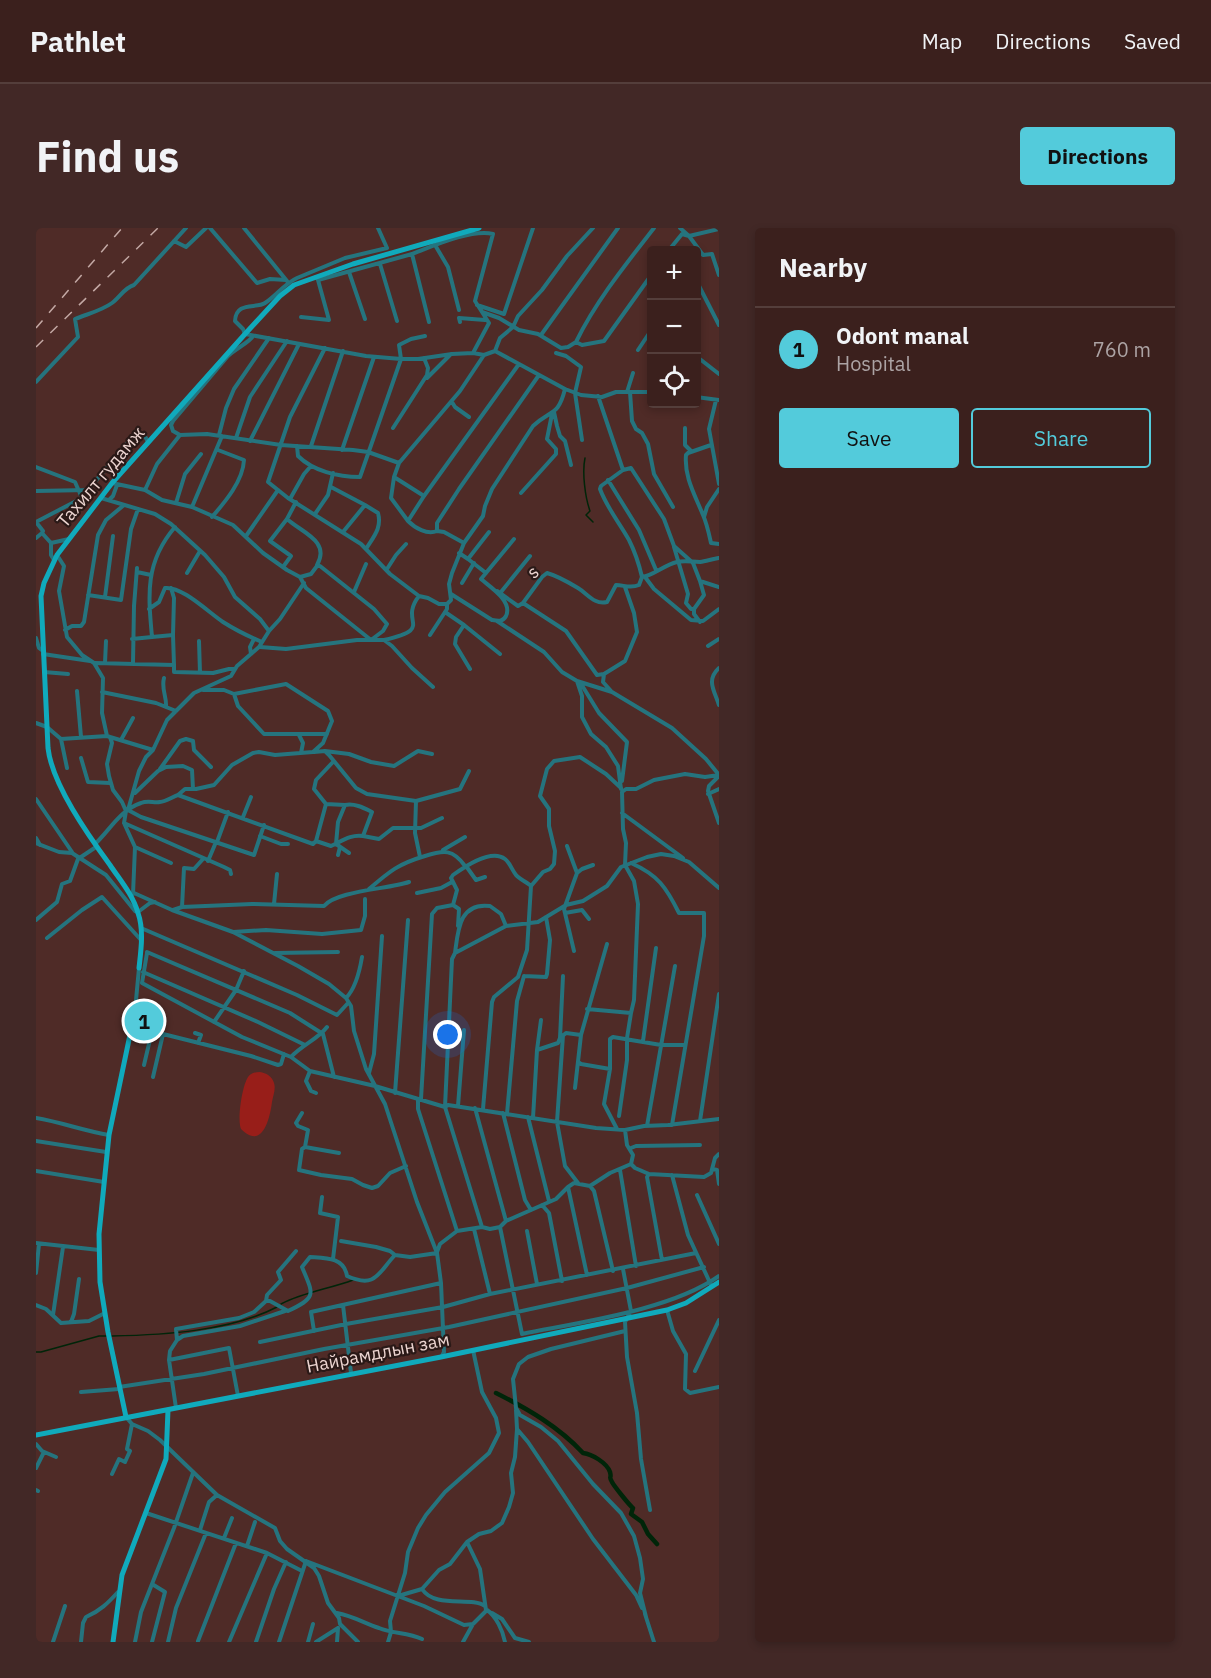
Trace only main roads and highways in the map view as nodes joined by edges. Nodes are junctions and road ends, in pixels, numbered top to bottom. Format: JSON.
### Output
{"nodes":[{"id":1,"x":479,"y":228,"type":"edge"},
{"id":2,"x":38,"y":596,"type":"edge"},
{"id":3,"x":40,"y":650,"type":"edge"},
{"id":4,"x":141,"y":970,"type":"road end"},
{"id":5,"x":135,"y":1011,"type":"road end"},
{"id":6,"x":719,"y":1282,"type":"edge"},
{"id":7,"x":168,"y":1410,"type":"junction"},
{"id":8,"x":126,"y":1417,"type":"junction"},
{"id":9,"x":36,"y":1435,"type":"edge"},
{"id":10,"x":113,"y":1642,"type":"edge"}],
"edges":[{"from":1,"to":2,"type":"main road","name":"Тахилт гудамж"},
{"from":2,"to":3,"type":"main road","name":"Тахилт гудамж"},
{"from":3,"to":4,"type":"main road","name":"Тахилт гудамж"},
{"from":5,"to":8,"type":"main road"},
{"from":6,"to":7,"type":"main road","name":"Найрамдлын зам"},
{"from":7,"to":8,"type":"main road","name":"Найрамдлын зам"},
{"from":7,"to":10,"type":"main road"},
{"from":8,"to":9,"type":"main road","name":"Найрамдлын зам"}]}
